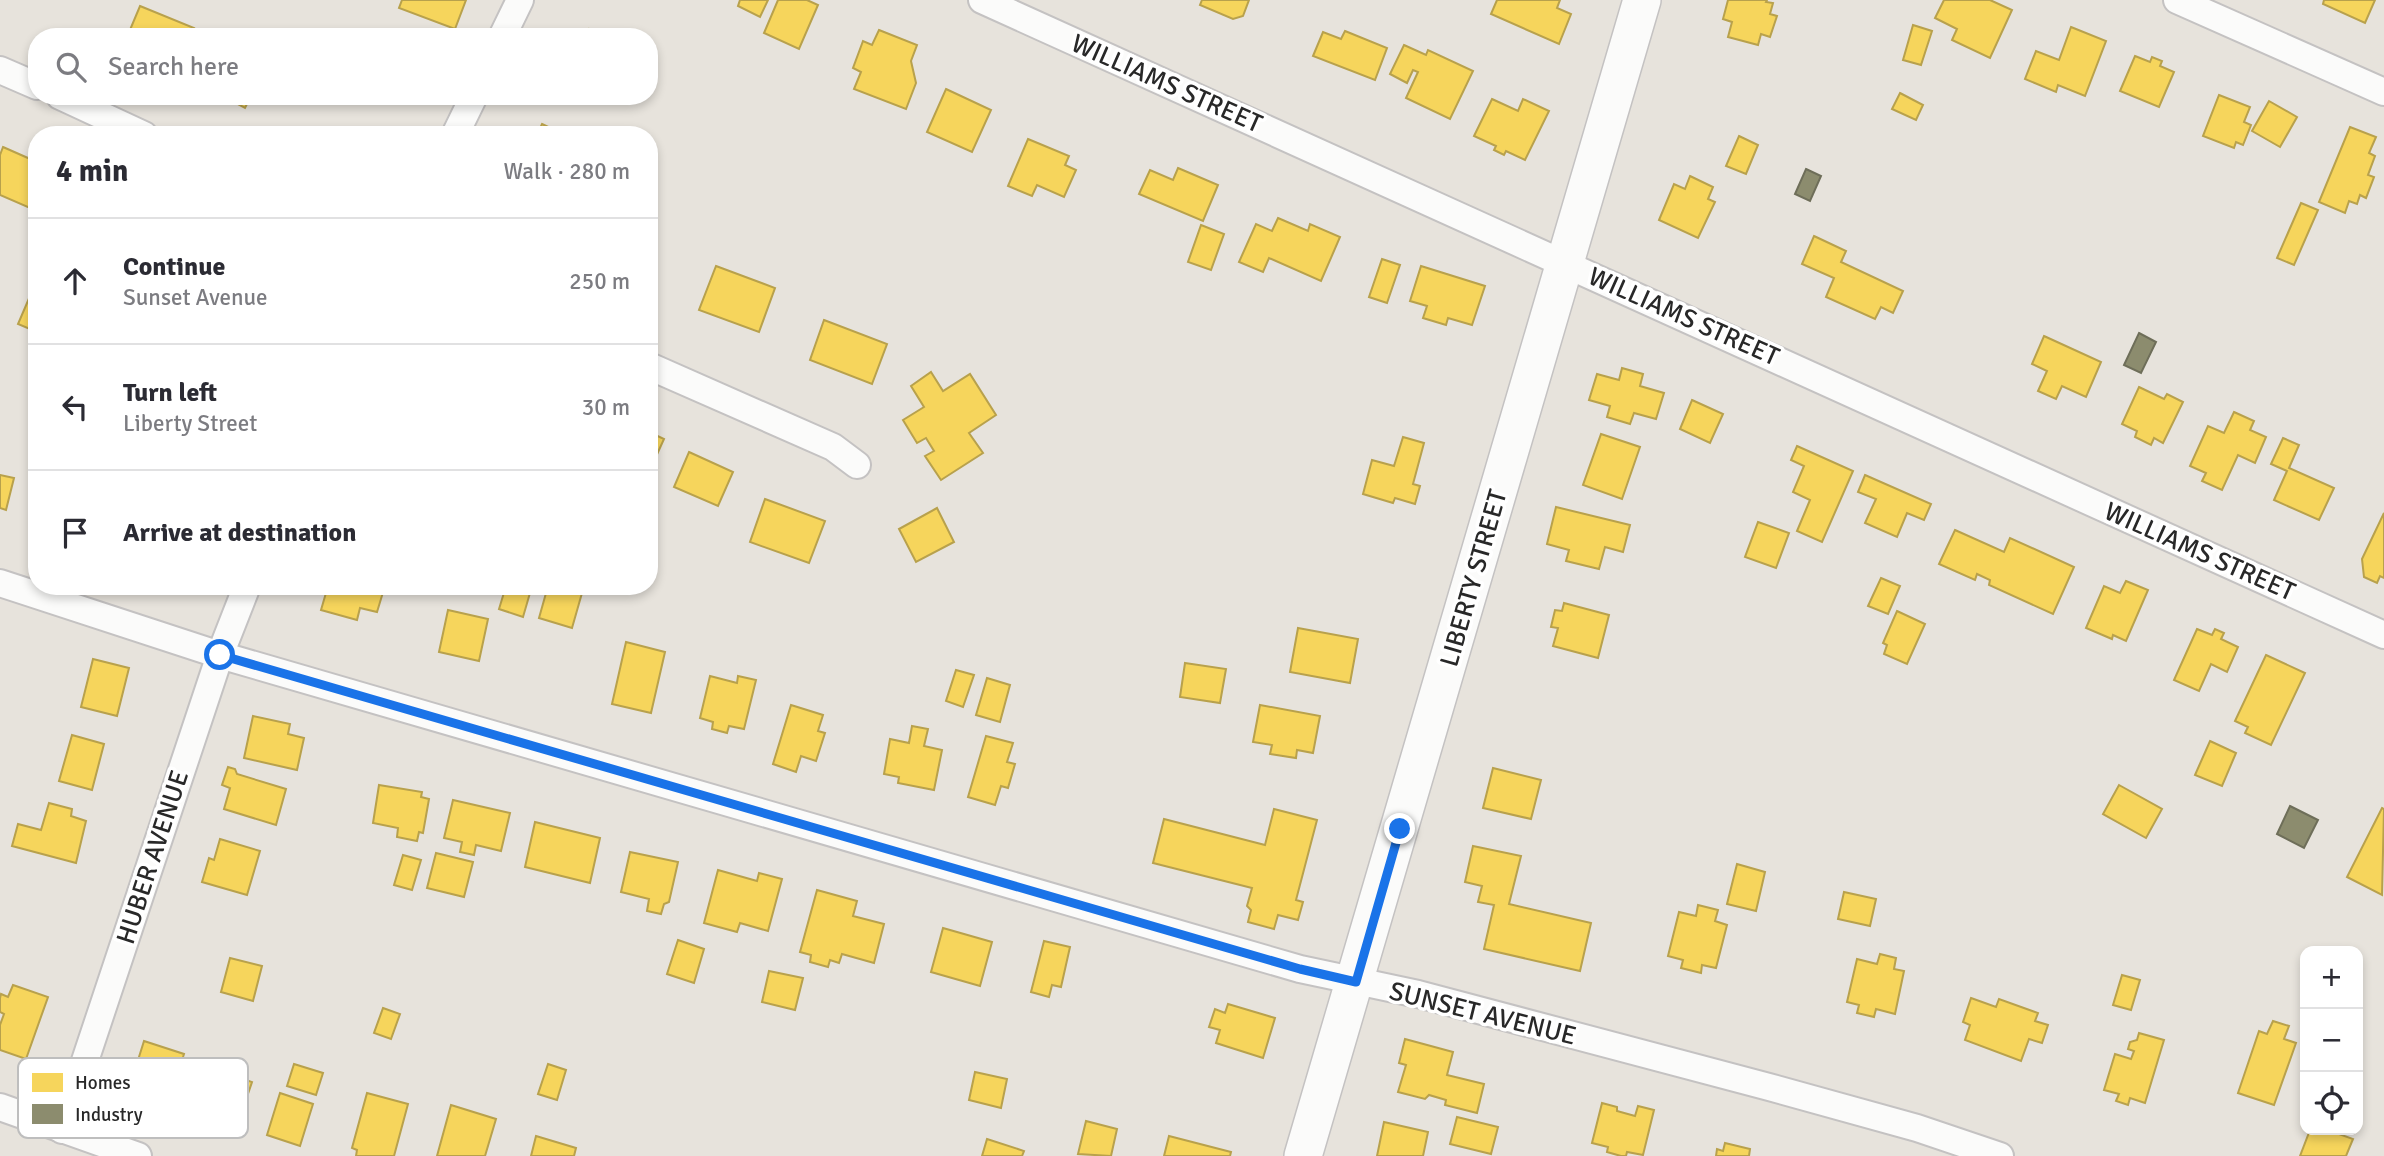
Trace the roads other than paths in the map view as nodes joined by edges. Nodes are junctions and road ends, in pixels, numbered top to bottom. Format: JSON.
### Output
{"nodes":[{"id":1,"x":520,"y":0,"type":"edge"},
{"id":2,"x":982,"y":0,"type":"edge"},
{"id":3,"x":1642,"y":0,"type":"edge"},
{"id":4,"x":2178,"y":0,"type":"edge"},
{"id":5,"x":506,"y":28,"type":"edge"},
{"id":6,"x":0,"y":70,"type":"edge"},
{"id":7,"x":28,"y":82,"type":"edge"},
{"id":8,"x":2384,"y":92,"type":"edge"},
{"id":9,"x":79,"y":105,"type":"edge"},
{"id":10,"x":470,"y":105,"type":"edge"},
{"id":11,"x":125,"y":126,"type":"edge"},
{"id":12,"x":459,"y":126,"type":"edge"},
{"id":13,"x":1564,"y":262,"type":"junction"},
{"id":14,"x":658,"y":370,"type":"edge"},
{"id":15,"x":857,"y":465,"type":"dead end"},
{"id":16,"x":0,"y":583,"type":"edge"},
{"id":17,"x":28,"y":592,"type":"edge"},
{"id":18,"x":37,"y":595,"type":"edge"},
{"id":19,"x":243,"y":595,"type":"edge"},
{"id":20,"x":2384,"y":635,"type":"edge"},
{"id":21,"x":220,"y":655,"type":"junction"},
{"id":22,"x":1356,"y":982,"type":"junction"},
{"id":23,"x":86,"y":1058,"type":"edge"},
{"id":24,"x":0,"y":1107,"type":"edge"},
{"id":25,"x":18,"y":1114,"type":"edge"},
{"id":26,"x":85,"y":1138,"type":"edge"},
{"id":27,"x":138,"y":1156,"type":"edge"},
{"id":28,"x":1303,"y":1156,"type":"edge"},
{"id":29,"x":2000,"y":1156,"type":"edge"}],
"edges":[{"from":1,"to":5,"type":"street"},
{"from":2,"to":13,"type":"street","name":"WILLIAMS STREET"},
{"from":3,"to":13,"type":"main road","name":"LIBERTY STREET"},
{"from":4,"to":8,"type":"street"},
{"from":6,"to":7,"type":"street"},
{"from":9,"to":11,"type":"street"},
{"from":10,"to":12,"type":"street"},
{"from":13,"to":20,"type":"street","name":"WILLIAMS STREET"},
{"from":13,"to":22,"type":"main road","name":"LIBERTY STREET"},
{"from":14,"to":15,"type":"street"},
{"from":16,"to":17,"type":"street","name":"SUNSET AVENUE"},
{"from":18,"to":21,"type":"street","name":"SUNSET AVENUE"},
{"from":19,"to":21,"type":"street","name":"HUBER AVENUE"},
{"from":21,"to":22,"type":"street","name":"SUNSET AVENUE"},
{"from":21,"to":23,"type":"street","name":"HUBER AVENUE"},
{"from":22,"to":28,"type":"main road","name":"LIBERTY STREET"},
{"from":22,"to":29,"type":"street","name":"SUNSET AVENUE"},
{"from":24,"to":25,"type":"street"},
{"from":26,"to":27,"type":"street"}]}
